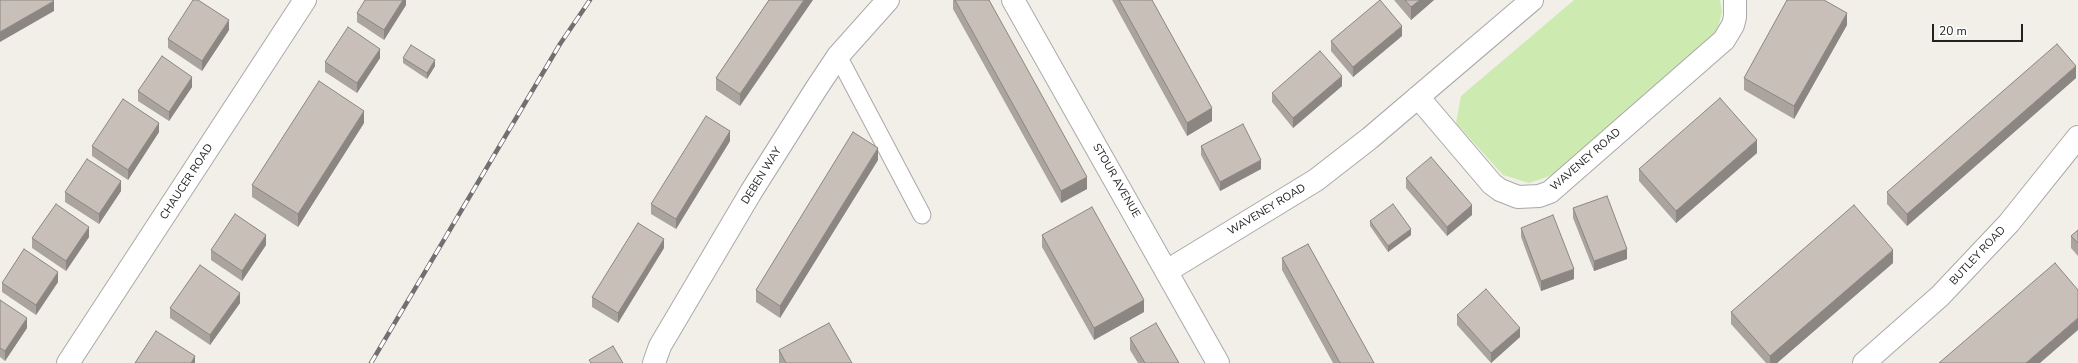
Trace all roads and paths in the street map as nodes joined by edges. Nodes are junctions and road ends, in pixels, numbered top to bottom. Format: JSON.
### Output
{"nodes":[{"id":1,"x":305,"y":0,"type":"edge"},
{"id":2,"x":888,"y":0,"type":"edge"},
{"id":3,"x":1013,"y":0,"type":"edge"},
{"id":4,"x":1532,"y":0,"type":"edge"},
{"id":5,"x":1735,"y":0,"type":"edge"},
{"id":6,"x":838,"y":56,"type":"junction"},
{"id":7,"x":1418,"y":97,"type":"junction"},
{"id":8,"x":2078,"y":137,"type":"edge"},
{"id":9,"x":922,"y":215,"type":"dead end"},
{"id":10,"x":1167,"y":271,"type":"junction"},
{"id":11,"x":68,"y":363,"type":"edge"},
{"id":12,"x":654,"y":363,"type":"edge"},
{"id":13,"x":1218,"y":363,"type":"edge"},
{"id":14,"x":1864,"y":363,"type":"edge"}],
"edges":[{"from":1,"to":11,"type":"street","name":"CHAUCER ROAD"},
{"from":2,"to":6,"type":"street","name":"DEBEN WAY"},
{"from":3,"to":10,"type":"street","name":"STOUR AVENUE"},
{"from":4,"to":7,"type":"street","name":"WAVENEY ROAD"},
{"from":5,"to":7,"type":"street","name":"WAVENEY ROAD"},
{"from":6,"to":9,"type":"lane"},
{"from":6,"to":12,"type":"street","name":"DEBEN WAY"},
{"from":7,"to":10,"type":"street","name":"WAVENEY ROAD"},
{"from":8,"to":14,"type":"street","name":"BUTLEY ROAD"},
{"from":10,"to":13,"type":"street","name":"STOUR AVENUE"}]}
